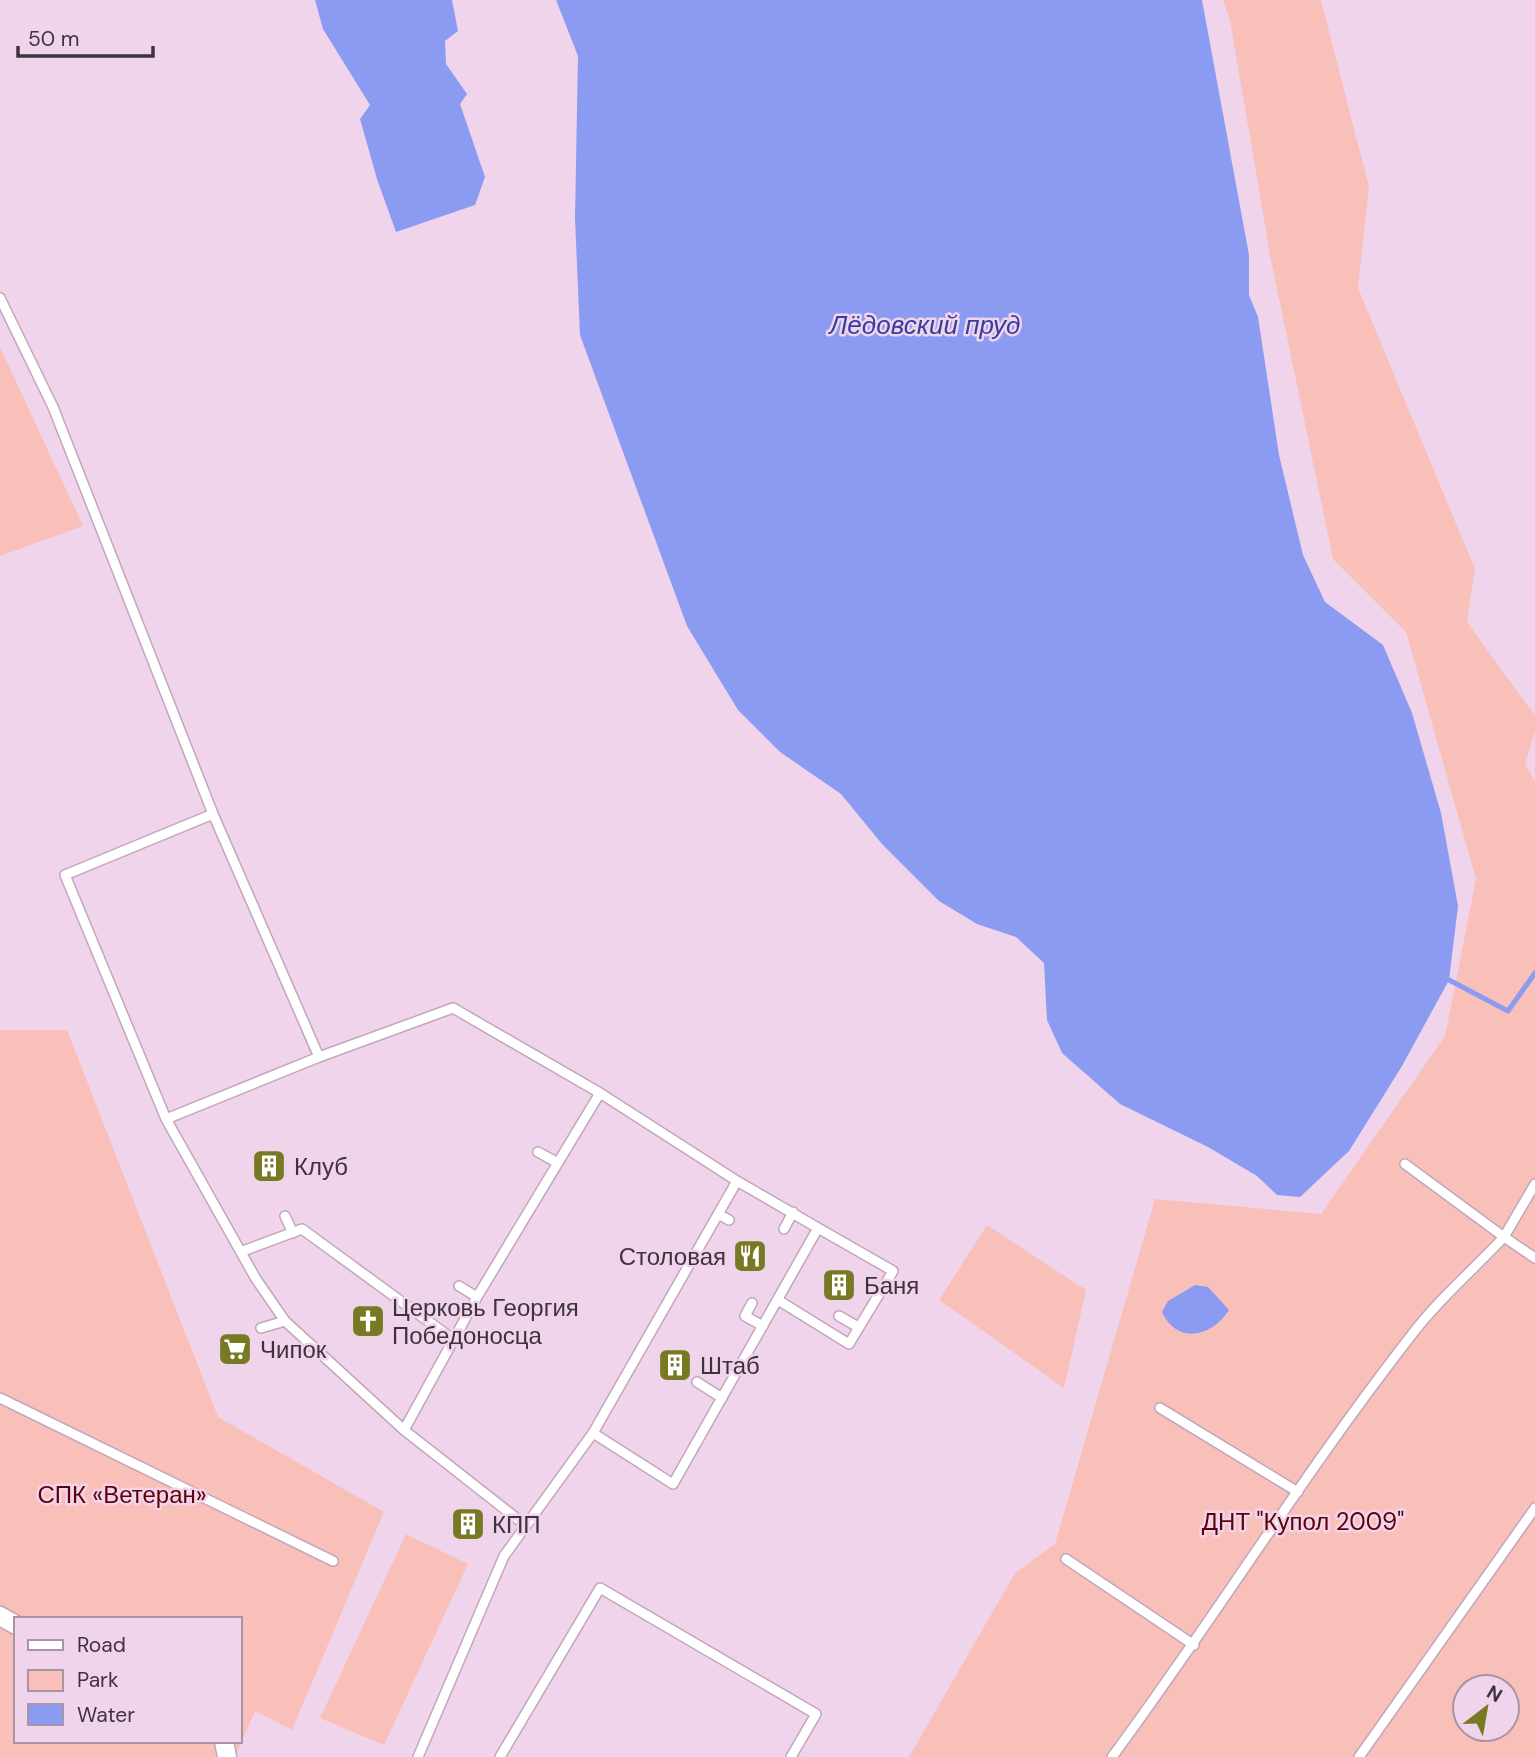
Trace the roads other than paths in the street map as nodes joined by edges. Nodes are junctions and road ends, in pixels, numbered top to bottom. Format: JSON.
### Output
{"nodes":[{"id":1,"x":0,"y":298,"type":"edge"},
{"id":2,"x":213,"y":814,"type":"junction"},
{"id":3,"x":319,"y":1058,"type":"junction"},
{"id":4,"x":600,"y":1093,"type":"junction"},
{"id":5,"x":166,"y":1119,"type":"junction"},
{"id":6,"x":538,"y":1152,"type":"dead end"},
{"id":7,"x":558,"y":1163,"type":"junction"},
{"id":8,"x":1405,"y":1164,"type":"dead end"},
{"id":9,"x":737,"y":1181,"type":"junction"},
{"id":10,"x":1535,"y":1184,"type":"edge"},
{"id":11,"x":793,"y":1212,"type":"junction"},
{"id":12,"x":718,"y":1214,"type":"junction"},
{"id":13,"x":285,"y":1216,"type":"dead end"},
{"id":14,"x":729,"y":1220,"type":"dead end"},
{"id":15,"x":818,"y":1228,"type":"junction"},
{"id":16,"x":783,"y":1229,"type":"dead end"},
{"id":17,"x":293,"y":1233,"type":"junction"},
{"id":18,"x":1504,"y":1237,"type":"junction"},
{"id":19,"x":243,"y":1251,"type":"junction"},
{"id":20,"x":1535,"y":1258,"type":"edge"},
{"id":21,"x":459,"y":1286,"type":"dead end"},
{"id":22,"x":477,"y":1297,"type":"junction"},
{"id":23,"x":778,"y":1300,"type":"junction"},
{"id":24,"x":752,"y":1303,"type":"dead end"},
{"id":25,"x":839,"y":1316,"type":"dead end"},
{"id":26,"x":285,"y":1321,"type":"junction"},
{"id":27,"x":763,"y":1326,"type":"junction"},
{"id":28,"x":858,"y":1327,"type":"junction"},
{"id":29,"x":261,"y":1328,"type":"dead end"},
{"id":30,"x":454,"y":1340,"type":"junction"},
{"id":31,"x":697,"y":1382,"type":"dead end"},
{"id":32,"x":0,"y":1398,"type":"edge"},
{"id":33,"x":722,"y":1398,"type":"junction"},
{"id":34,"x":1160,"y":1408,"type":"dead end"},
{"id":35,"x":404,"y":1430,"type":"junction"},
{"id":36,"x":593,"y":1433,"type":"junction"},
{"id":37,"x":1298,"y":1492,"type":"junction"},
{"id":38,"x":1535,"y":1508,"type":"edge"},
{"id":39,"x":525,"y":1525,"type":"junction"},
{"id":40,"x":1066,"y":1559,"type":"dead end"},
{"id":41,"x":333,"y":1561,"type":"dead end"},
{"id":42,"x":1194,"y":1645,"type":"junction"},
{"id":43,"x":418,"y":1757,"type":"edge"},
{"id":44,"x":499,"y":1757,"type":"edge"},
{"id":45,"x":790,"y":1757,"type":"edge"},
{"id":46,"x":1112,"y":1757,"type":"edge"},
{"id":47,"x":1359,"y":1757,"type":"edge"}],
"edges":[{"from":1,"to":2,"type":"lane"},
{"from":2,"to":3,"type":"lane"},
{"from":2,"to":5,"type":"lane"},
{"from":3,"to":4,"type":"lane"},
{"from":3,"to":5,"type":"lane"},
{"from":4,"to":7,"type":"lane"},
{"from":4,"to":9,"type":"lane"},
{"from":5,"to":19,"type":"lane"},
{"from":6,"to":7,"type":"lane"},
{"from":7,"to":22,"type":"lane"},
{"from":8,"to":18,"type":"lane"},
{"from":9,"to":11,"type":"lane"},
{"from":9,"to":12,"type":"lane"},
{"from":10,"to":18,"type":"lane"},
{"from":11,"to":15,"type":"lane"},
{"from":11,"to":16,"type":"lane"},
{"from":12,"to":14,"type":"lane"},
{"from":12,"to":36,"type":"lane"},
{"from":13,"to":17,"type":"lane"},
{"from":15,"to":23,"type":"lane"},
{"from":15,"to":28,"type":"lane"},
{"from":17,"to":19,"type":"lane"},
{"from":17,"to":30,"type":"lane"},
{"from":18,"to":20,"type":"lane"},
{"from":18,"to":37,"type":"lane"},
{"from":19,"to":26,"type":"lane"},
{"from":21,"to":22,"type":"lane"},
{"from":22,"to":30,"type":"lane"},
{"from":23,"to":27,"type":"lane"},
{"from":23,"to":28,"type":"lane"},
{"from":24,"to":27,"type":"lane"},
{"from":25,"to":28,"type":"lane"},
{"from":26,"to":29,"type":"lane"},
{"from":26,"to":35,"type":"lane"},
{"from":27,"to":33,"type":"lane"},
{"from":30,"to":35,"type":"lane"},
{"from":31,"to":33,"type":"lane"},
{"from":32,"to":41,"type":"lane"},
{"from":33,"to":36,"type":"lane"},
{"from":34,"to":37,"type":"lane"},
{"from":35,"to":39,"type":"lane"},
{"from":36,"to":39,"type":"lane"},
{"from":37,"to":42,"type":"lane"},
{"from":38,"to":47,"type":"lane"},
{"from":39,"to":43,"type":"lane"},
{"from":40,"to":42,"type":"lane"},
{"from":42,"to":46,"type":"lane"},
{"from":44,"to":45,"type":"lane"}]}
